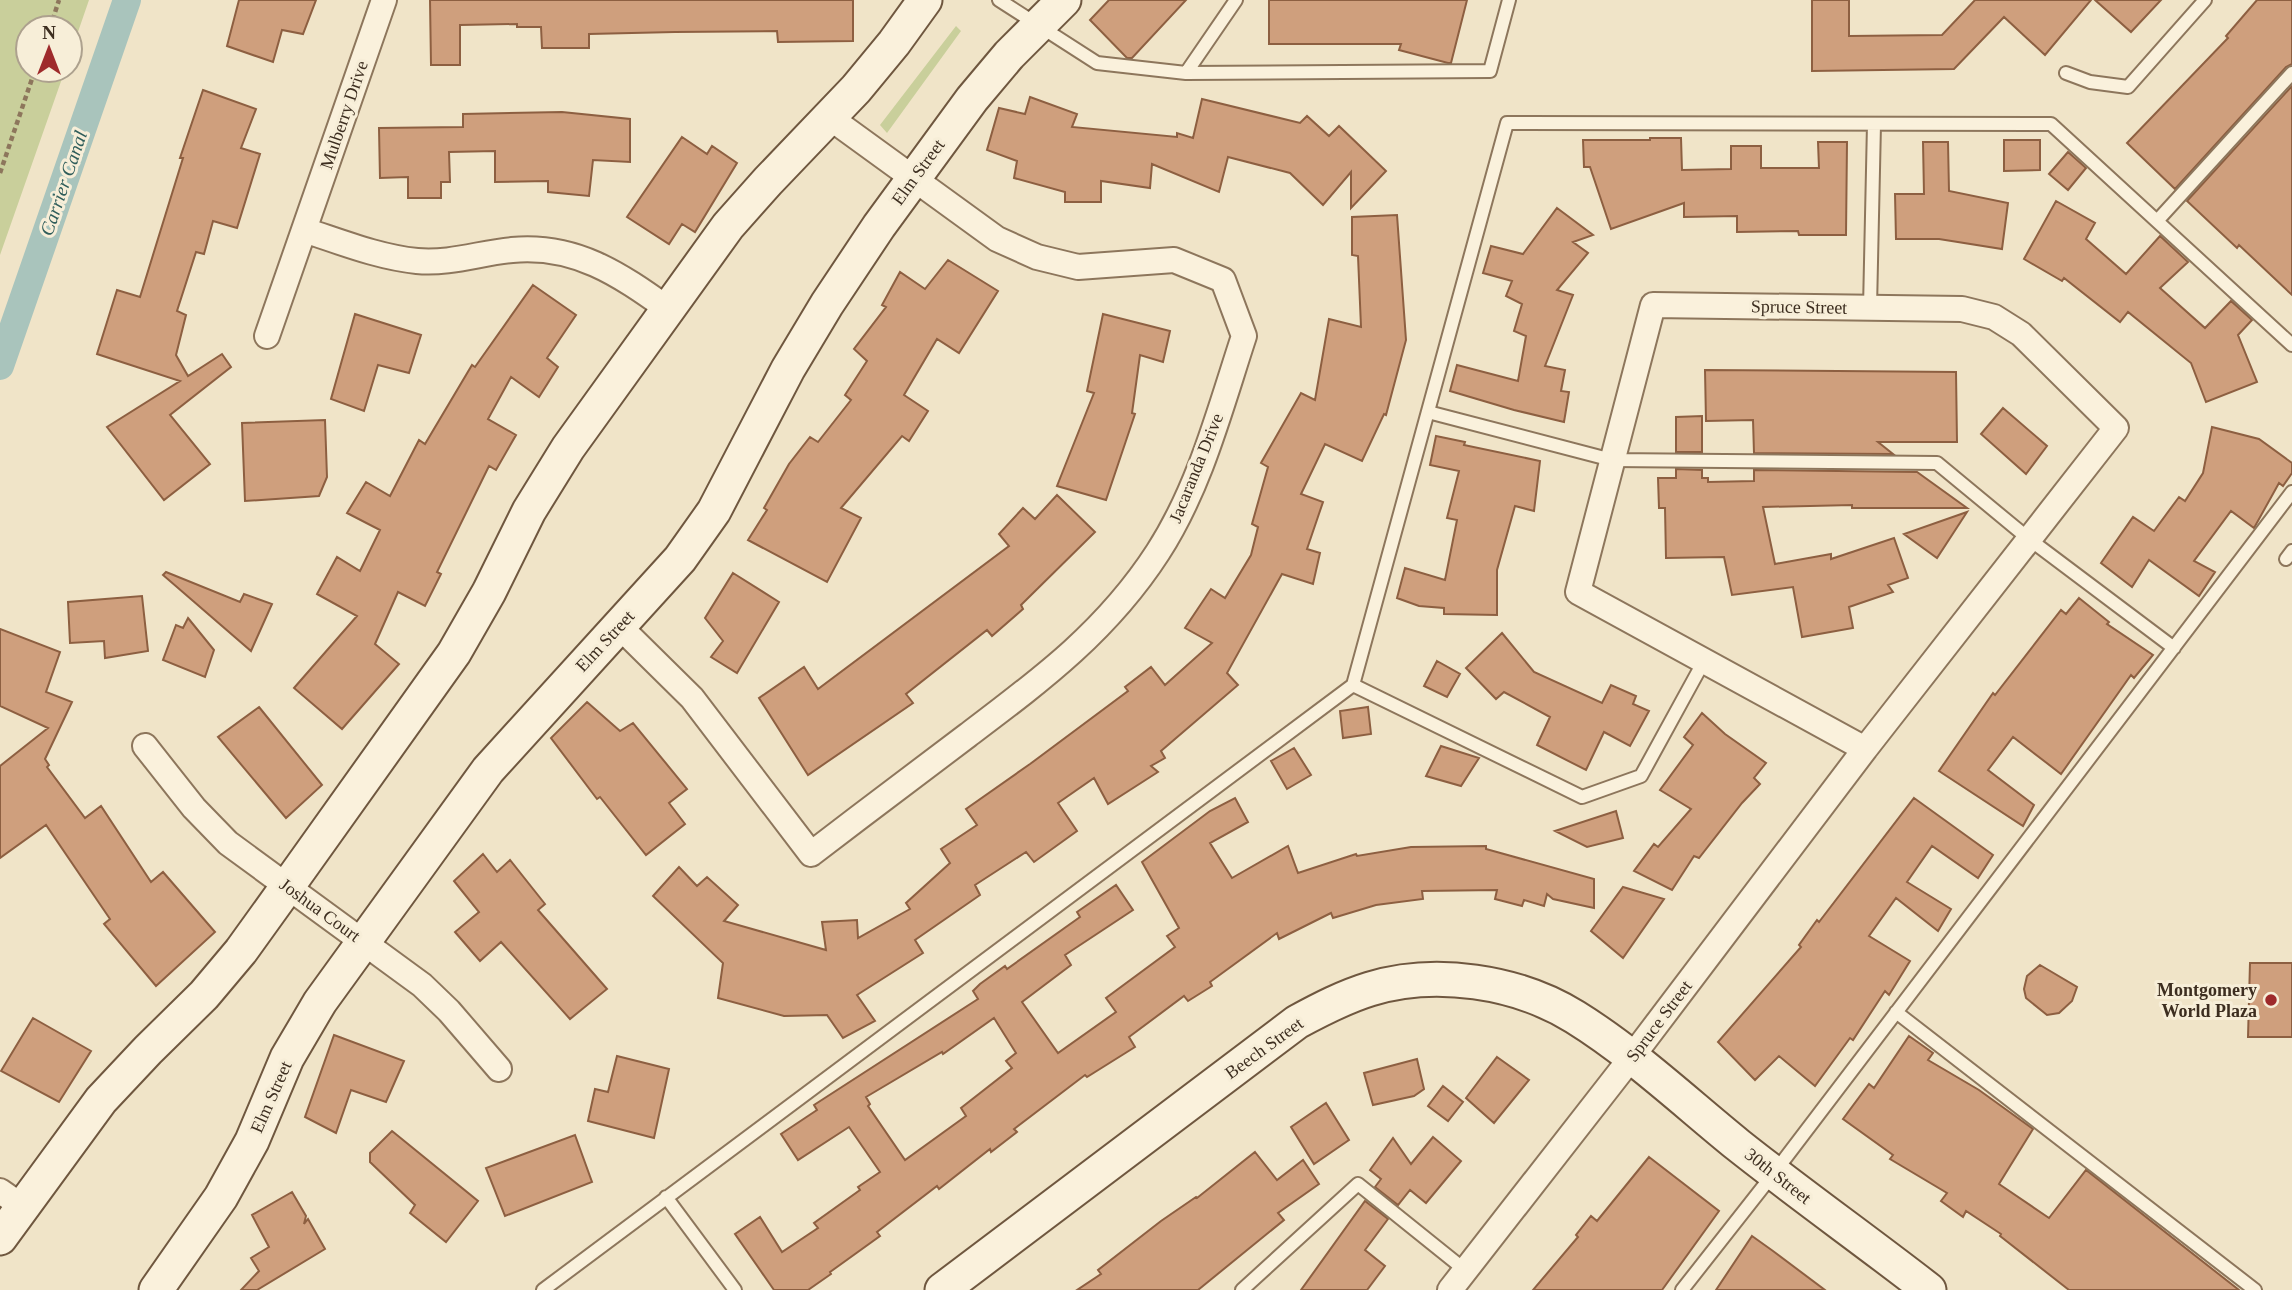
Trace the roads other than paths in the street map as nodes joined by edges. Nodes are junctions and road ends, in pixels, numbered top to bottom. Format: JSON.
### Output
{"nodes":[{"id":1,"x":384,"y":0,"type":"edge"},
{"id":2,"x":925,"y":0,"type":"edge"},
{"id":3,"x":999,"y":0,"type":"edge"},
{"id":4,"x":1064,"y":0,"type":"edge"},
{"id":5,"x":1236,"y":0,"type":"edge"},
{"id":6,"x":1509,"y":0,"type":"edge"},
{"id":7,"x":2205,"y":0,"type":"edge"},
{"id":8,"x":1038,"y":26,"type":"junction"},
{"id":9,"x":1186,"y":73,"type":"junction"},
{"id":10,"x":2066,"y":73,"type":"dead end"},
{"id":11,"x":2292,"y":73,"type":"edge"},
{"id":12,"x":829,"y":117,"type":"junction"},
{"id":13,"x":1874,"y":124,"type":"junction"},
{"id":14,"x":912,"y":179,"type":"junction"},
{"id":15,"x":2157,"y":221,"type":"junction"},
{"id":16,"x":304,"y":230,"type":"junction"},
{"id":17,"x":1870,"y":308,"type":"junction"},
{"id":18,"x":668,"y":309,"type":"junction"},
{"id":19,"x":267,"y":336,"type":"dead end"},
{"id":20,"x":2290,"y":339,"type":"edge"},
{"id":21,"x":1428,"y":412,"type":"junction"},
{"id":22,"x":1612,"y":460,"type":"junction"},
{"id":23,"x":2292,"y":492,"type":"edge"},
{"id":24,"x":2029,"y":539,"type":"junction"},
{"id":25,"x":619,"y":626,"type":"junction"},
{"id":26,"x":2174,"y":648,"type":"junction"},
{"id":27,"x":1704,"y":661,"type":"junction"},
{"id":28,"x":1353,"y":685,"type":"junction"},
{"id":29,"x":145,"y":746,"type":"dead end"},
{"id":30,"x":1865,"y":749,"type":"junction"},
{"id":31,"x":288,"y":887,"type":"junction"},
{"id":32,"x":363,"y":942,"type":"junction"},
{"id":33,"x":1896,"y":1012,"type":"junction"},
{"id":34,"x":1631,"y":1058,"type":"junction"},
{"id":35,"x":499,"y":1069,"type":"dead end"},
{"id":36,"x":1774,"y":1173,"type":"junction"},
{"id":37,"x":666,"y":1196,"type":"junction"},
{"id":38,"x":11,"y":1199,"type":"edge"},
{"id":39,"x":0,"y":1238,"type":"edge"},
{"id":40,"x":1465,"y":1270,"type":"junction"},
{"id":41,"x":1926,"y":1289,"type":"edge"},
{"id":42,"x":156,"y":1290,"type":"edge"},
{"id":43,"x":543,"y":1290,"type":"edge"},
{"id":44,"x":735,"y":1290,"type":"edge"},
{"id":45,"x":942,"y":1290,"type":"edge"},
{"id":46,"x":1242,"y":1290,"type":"edge"},
{"id":47,"x":1450,"y":1290,"type":"edge"},
{"id":48,"x":1682,"y":1290,"type":"edge"},
{"id":49,"x":2255,"y":1290,"type":"edge"}],
"edges":[{"from":1,"to":16,"type":"street","name":"Mulberry Drive"},
{"from":2,"to":12,"type":"street"},
{"from":3,"to":8,"type":"lane"},
{"from":4,"to":8,"type":"street","name":"Elm Street"},
{"from":5,"to":9,"type":"lane"},
{"from":6,"to":9,"type":"lane"},
{"from":7,"to":10,"type":"lane"},
{"from":8,"to":9,"type":"lane"},
{"from":8,"to":14,"type":"street","name":"Elm Street"},
{"from":11,"to":15,"type":"lane"},
{"from":12,"to":14,"type":"street","name":"Jacaranda Drive"},
{"from":12,"to":18,"type":"street"},
{"from":13,"to":15,"type":"lane"},
{"from":13,"to":17,"type":"lane"},
{"from":13,"to":21,"type":"lane"},
{"from":14,"to":25,"type":"street","name":"Elm Street"},
{"from":14,"to":25,"type":"street","name":"Jacaranda Drive"},
{"from":15,"to":20,"type":"lane"},
{"from":16,"to":18,"type":"street"},
{"from":16,"to":19,"type":"street","name":"Mulberry Drive"},
{"from":17,"to":22,"type":"street","name":"Spruce Street"},
{"from":17,"to":24,"type":"street","name":"Spruce Street"},
{"from":18,"to":31,"type":"street"},
{"from":21,"to":22,"type":"lane"},
{"from":21,"to":28,"type":"lane"},
{"from":22,"to":24,"type":"lane"},
{"from":22,"to":27,"type":"street","name":"Spruce Street"},
{"from":23,"to":26,"type":"lane"},
{"from":24,"to":26,"type":"lane"},
{"from":24,"to":30,"type":"street","name":"Spruce Street"},
{"from":25,"to":32,"type":"street","name":"Elm Street"},
{"from":26,"to":33,"type":"lane"},
{"from":27,"to":28,"type":"lane"},
{"from":27,"to":30,"type":"street","name":"Spruce Street"},
{"from":28,"to":37,"type":"lane"},
{"from":29,"to":31,"type":"street","name":"Joshua Court"},
{"from":30,"to":34,"type":"street","name":"Spruce Street"},
{"from":31,"to":32,"type":"street","name":"Joshua Court"},
{"from":31,"to":38,"type":"street"},
{"from":32,"to":35,"type":"street","name":"Joshua Court"},
{"from":32,"to":42,"type":"street","name":"Elm Street"},
{"from":33,"to":36,"type":"lane"},
{"from":33,"to":49,"type":"lane"},
{"from":34,"to":36,"type":"street","name":"30th Street"},
{"from":34,"to":40,"type":"street","name":"Spruce Street"},
{"from":34,"to":45,"type":"street","name":"Beech Street"},
{"from":36,"to":41,"type":"street","name":"30th Street"},
{"from":36,"to":48,"type":"lane"},
{"from":37,"to":43,"type":"lane"},
{"from":37,"to":44,"type":"lane"},
{"from":38,"to":39,"type":"street"},
{"from":40,"to":46,"type":"lane"},
{"from":40,"to":47,"type":"street","name":"Spruce Street"}]}
